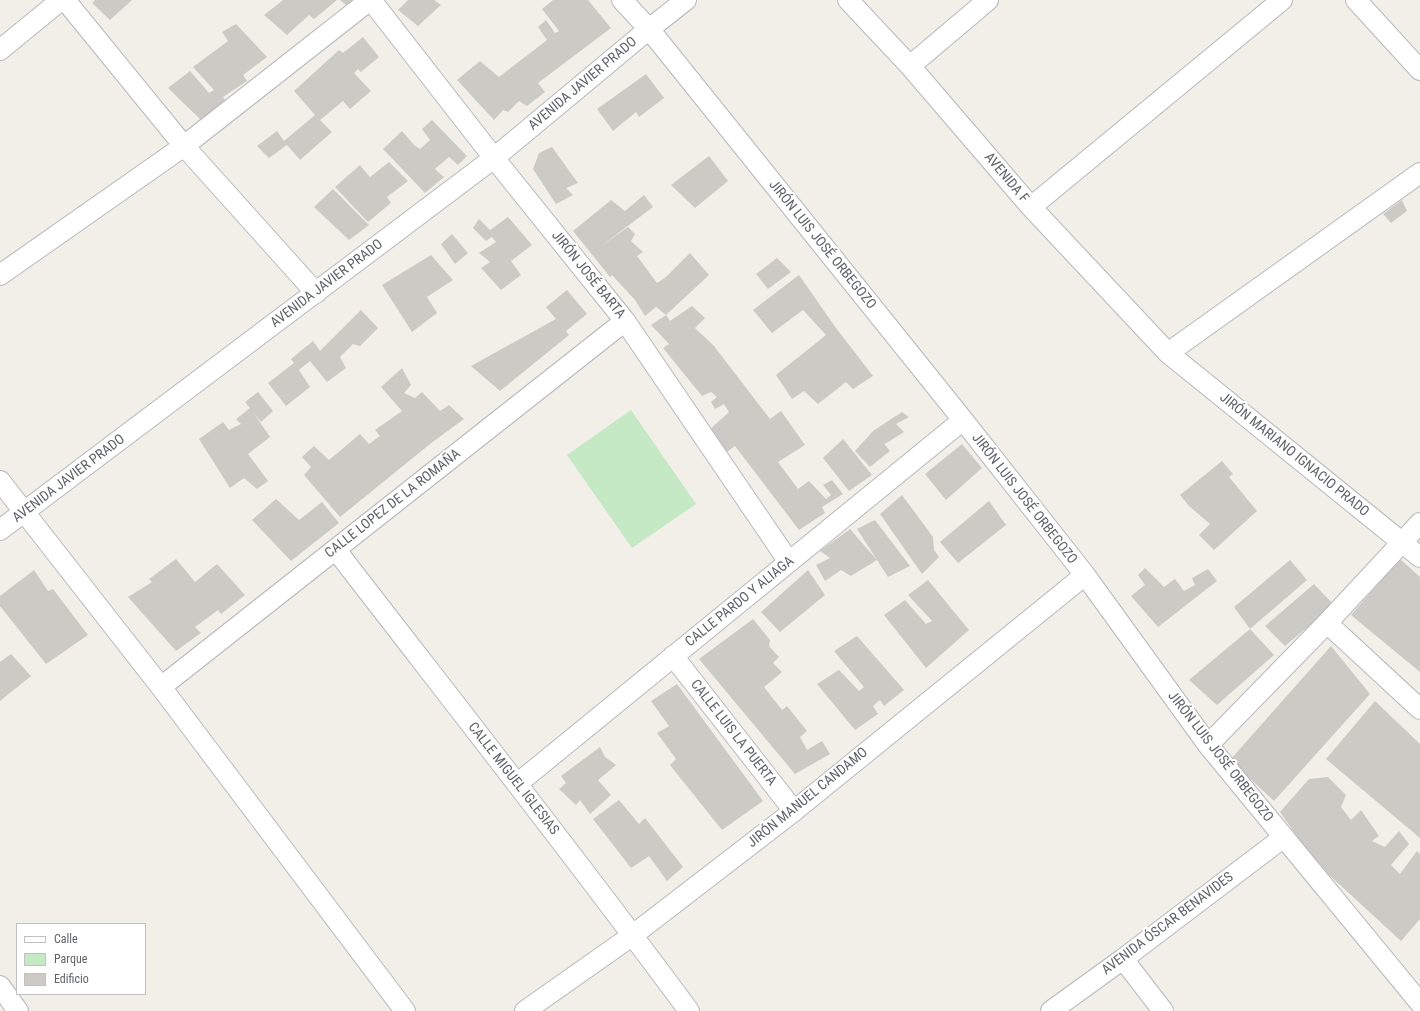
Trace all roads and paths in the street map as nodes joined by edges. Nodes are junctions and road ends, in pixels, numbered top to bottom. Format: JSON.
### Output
{"nodes":[{"id":1,"x":61,"y":0,"type":"edge"},
{"id":2,"x":65,"y":0,"type":"edge"},
{"id":3,"x":371,"y":0,"type":"edge"},
{"id":4,"x":622,"y":0,"type":"edge"},
{"id":5,"x":686,"y":0,"type":"edge"},
{"id":6,"x":848,"y":0,"type":"edge"},
{"id":7,"x":988,"y":0,"type":"edge"},
{"id":8,"x":1282,"y":0,"type":"edge"},
{"id":9,"x":1356,"y":0,"type":"edge"},
{"id":10,"x":649,"y":29,"type":"junction"},
{"id":11,"x":0,"y":50,"type":"edge"},
{"id":12,"x":910,"y":66,"type":"junction"},
{"id":13,"x":1420,"y":70,"type":"edge"},
{"id":14,"x":184,"y":146,"type":"junction"},
{"id":15,"x":494,"y":158,"type":"junction"},
{"id":16,"x":1420,"y":173,"type":"edge"},
{"id":17,"x":1031,"y":207,"type":"junction"},
{"id":18,"x":0,"y":275,"type":"edge"},
{"id":19,"x":316,"y":292,"type":"junction"},
{"id":20,"x":625,"y":320,"type":"junction"},
{"id":21,"x":1168,"y":353,"type":"junction"},
{"id":22,"x":963,"y":420,"type":"junction"},
{"id":23,"x":0,"y":481,"type":"edge"},
{"id":24,"x":25,"y":512,"type":"junction"},
{"id":25,"x":1420,"y":523,"type":"edge"},
{"id":26,"x":0,"y":530,"type":"edge"},
{"id":27,"x":1402,"y":542,"type":"junction"},
{"id":28,"x":336,"y":550,"type":"junction"},
{"id":29,"x":1420,"y":557,"type":"edge"},
{"id":30,"x":789,"y":562,"type":"junction"},
{"id":31,"x":1085,"y":575,"type":"junction"},
{"id":32,"x":1327,"y":623,"type":"junction"},
{"id":33,"x":673,"y":656,"type":"junction"},
{"id":34,"x":162,"y":687,"type":"junction"},
{"id":35,"x":1420,"y":709,"type":"edge"},
{"id":36,"x":1208,"y":745,"type":"junction"},
{"id":37,"x":517,"y":784,"type":"junction"},
{"id":38,"x":794,"y":810,"type":"junction"},
{"id":39,"x":1284,"y":837,"type":"junction"},
{"id":40,"x":633,"y":935,"type":"junction"},
{"id":41,"x":1123,"y":959,"type":"junction"},
{"id":42,"x":0,"y":986,"type":"edge"},
{"id":43,"x":1420,"y":1002,"type":"edge"},
{"id":44,"x":18,"y":1011,"type":"edge"},
{"id":45,"x":405,"y":1011,"type":"edge"},
{"id":46,"x":525,"y":1011,"type":"edge"},
{"id":47,"x":689,"y":1011,"type":"edge"},
{"id":48,"x":1051,"y":1011,"type":"edge"},
{"id":49,"x":1163,"y":1011,"type":"edge"}],
"edges":[{"from":1,"to":11,"type":"street"},
{"from":2,"to":14,"type":"street"},
{"from":3,"to":14,"type":"street"},
{"from":3,"to":15,"type":"street","name":"JIRÓN JOSÉ BARTA"},
{"from":4,"to":10,"type":"street","name":"JIRÓN LUIS JOSÉ ORBEGOZO"},
{"from":5,"to":10,"type":"street","name":"AVENIDA JAVIER PRADO"},
{"from":6,"to":12,"type":"street","name":"AVENIDA F"},
{"from":7,"to":12,"type":"street"},
{"from":8,"to":17,"type":"street"},
{"from":9,"to":13,"type":"street"},
{"from":10,"to":15,"type":"street","name":"AVENIDA JAVIER PRADO"},
{"from":10,"to":22,"type":"street","name":"JIRÓN LUIS JOSÉ ORBEGOZO"},
{"from":12,"to":17,"type":"street","name":"AVENIDA F"},
{"from":14,"to":18,"type":"street"},
{"from":14,"to":19,"type":"street"},
{"from":15,"to":19,"type":"street","name":"AVENIDA JAVIER PRADO"},
{"from":15,"to":20,"type":"street","name":"JIRÓN JOSÉ BARTA"},
{"from":16,"to":21,"type":"street"},
{"from":17,"to":21,"type":"street","name":"AVENIDA F"},
{"from":19,"to":24,"type":"street","name":"AVENIDA JAVIER PRADO"},
{"from":20,"to":28,"type":"street","name":"CALLE LOPEZ DE LA ROMAÑA"},
{"from":20,"to":30,"type":"street","name":"JIRÓN JOSÉ BARTA"},
{"from":21,"to":27,"type":"street","name":"JIRÓN MARIANO IGNACIO PRADO"},
{"from":22,"to":30,"type":"street","name":"CALLE PARDO Y ALIAGA"},
{"from":22,"to":31,"type":"street","name":"JIRÓN LUIS JOSÉ ORBEGOZO"},
{"from":23,"to":24,"type":"street"},
{"from":24,"to":26,"type":"street","name":"AVENIDA JAVIER PRADO"},
{"from":24,"to":34,"type":"street"},
{"from":25,"to":27,"type":"street"},
{"from":27,"to":29,"type":"street","name":"JIRÓN MARIANO IGNACIO PRADO"},
{"from":27,"to":32,"type":"street"},
{"from":28,"to":34,"type":"street","name":"CALLE LOPEZ DE LA ROMAÑA"},
{"from":28,"to":37,"type":"street","name":"CALLE MIGUEL IGLESIAS"},
{"from":30,"to":33,"type":"street","name":"CALLE PARDO Y ALIAGA"},
{"from":31,"to":36,"type":"street","name":"JIRÓN LUIS JOSÉ ORBEGOZO"},
{"from":31,"to":38,"type":"street","name":"JIRÓN MANUEL CANDAMO"},
{"from":32,"to":35,"type":"street"},
{"from":32,"to":36,"type":"street"},
{"from":33,"to":37,"type":"street","name":"CALLE PARDO Y ALIAGA"},
{"from":33,"to":38,"type":"street","name":"CALLE LUIS LA PUERTA"},
{"from":34,"to":45,"type":"street"},
{"from":36,"to":39,"type":"street","name":"JIRÓN LUIS JOSÉ ORBEGOZO"},
{"from":37,"to":40,"type":"street","name":"CALLE MIGUEL IGLESIAS"},
{"from":38,"to":40,"type":"street","name":"JIRÓN MANUEL CANDAMO"},
{"from":39,"to":41,"type":"street","name":"AVENIDA ÓSCAR BENAVIDES"},
{"from":39,"to":43,"type":"street","name":"JIRÓN LUIS JOSÉ ORBEGOZO"},
{"from":40,"to":46,"type":"street","name":"JIRÓN MANUEL CANDAMO"},
{"from":40,"to":47,"type":"street","name":"CALLE MIGUEL IGLESIAS"},
{"from":41,"to":48,"type":"street","name":"AVENIDA ÓSCAR BENAVIDES"},
{"from":41,"to":49,"type":"street"},
{"from":42,"to":44,"type":"street"}]}
